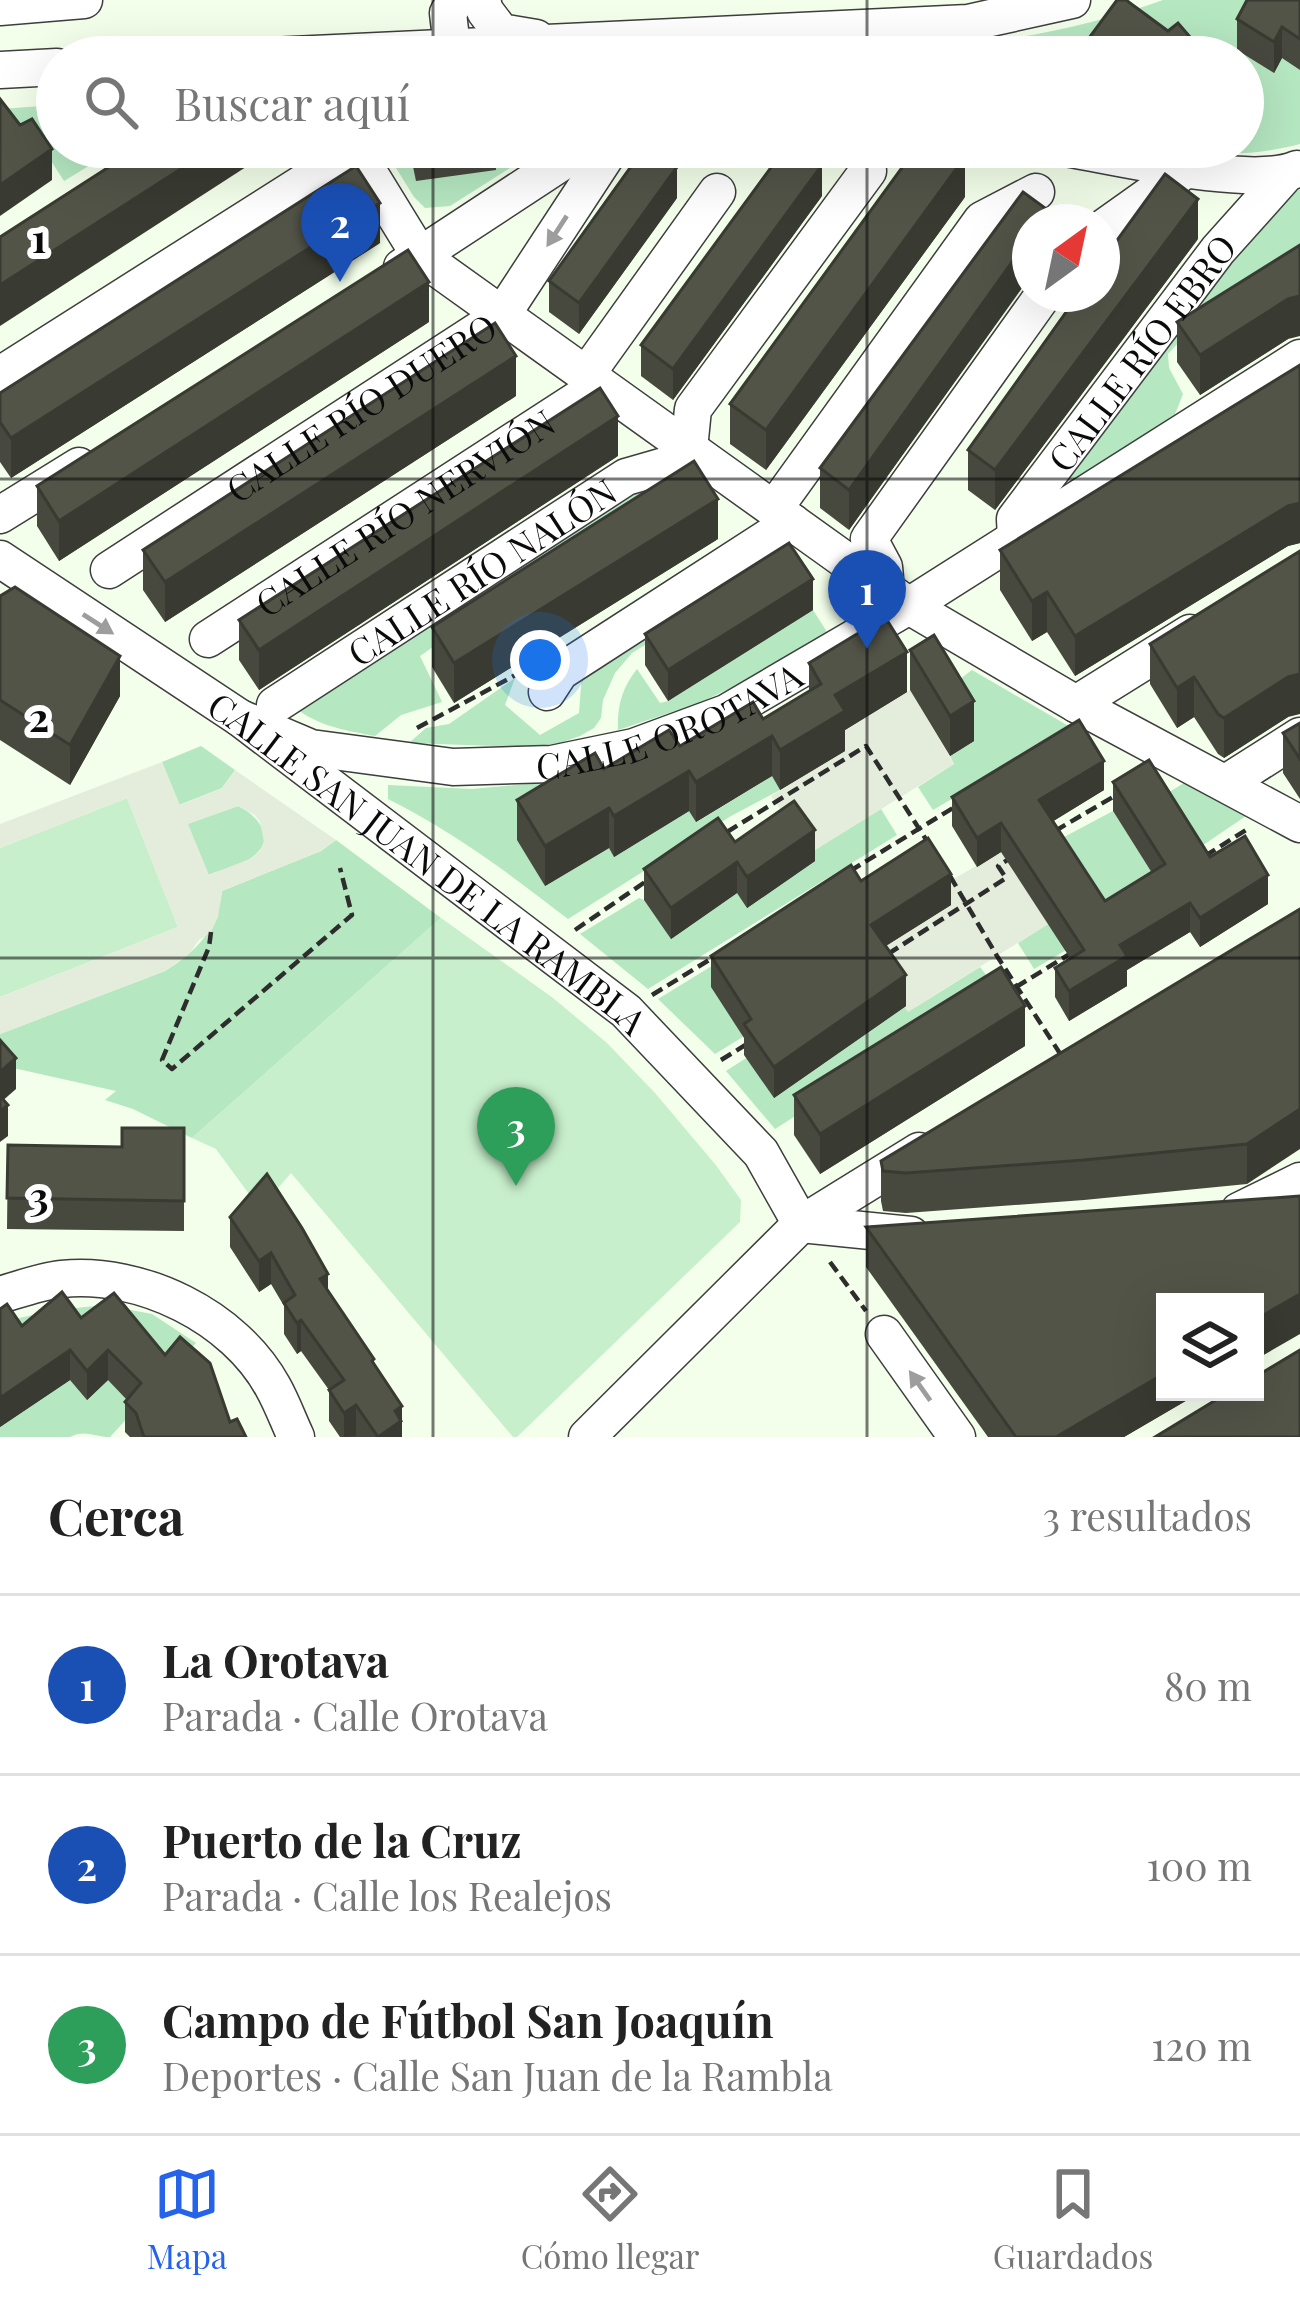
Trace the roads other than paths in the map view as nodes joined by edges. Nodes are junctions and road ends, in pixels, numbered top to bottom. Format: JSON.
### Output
{"nodes":[{"id":1,"x":84,"y":0,"type":"edge"},
{"id":2,"x":456,"y":0,"type":"edge"},
{"id":3,"x":482,"y":0,"type":"edge"},
{"id":4,"x":1072,"y":0,"type":"edge"},
{"id":5,"x":0,"y":7,"type":"edge"},
{"id":6,"x":451,"y":36,"type":"edge"},
{"id":7,"x":523,"y":36,"type":"edge"},
{"id":8,"x":687,"y":36,"type":"edge"},
{"id":9,"x":36,"y":68,"type":"edge"},
{"id":10,"x":0,"y":70,"type":"edge"},
{"id":11,"x":327,"y":168,"type":"edge"},
{"id":12,"x":366,"y":168,"type":"edge"},
{"id":13,"x":553,"y":168,"type":"edge"},
{"id":14,"x":598,"y":168,"type":"edge"},
{"id":15,"x":1188,"y":168,"type":"joint"},
{"id":16,"x":868,"y":171,"type":"dead end"},
{"id":17,"x":1293,"y":171,"type":"edge"},
{"id":18,"x":717,"y":192,"type":"dead end"},
{"id":19,"x":1036,"y":192,"type":"dead end"},
{"id":20,"x":1120,"y":216,"type":"edge"},
{"id":21,"x":420,"y":256,"type":"junction"},
{"id":22,"x":380,"y":281,"type":"edge"},
{"id":23,"x":1031,"y":312,"type":"edge"},
{"id":24,"x":502,"y":315,"type":"junction"},
{"id":25,"x":1300,"y":358,"type":"edge"},
{"id":26,"x":0,"y":375,"type":"edge"},
{"id":27,"x":593,"y":380,"type":"junction"},
{"id":28,"x":694,"y":452,"type":"junction"},
{"id":29,"x":100,"y":453,"type":"edge"},
{"id":30,"x":0,"y":515,"type":"edge"},
{"id":31,"x":783,"y":515,"type":"junction"},
{"id":32,"x":1016,"y":538,"type":"junction"},
{"id":33,"x":0,"y":559,"type":"edge"},
{"id":34,"x":109,"y":570,"type":"dead end"},
{"id":35,"x":897,"y":598,"type":"junction"},
{"id":36,"x":1219,"y":615,"type":"edge"},
{"id":37,"x":208,"y":639,"type":"dead end"},
{"id":38,"x":547,"y":692,"type":"road end"},
{"id":39,"x":1076,"y":704,"type":"junction"},
{"id":40,"x":258,"y":711,"type":"junction"},
{"id":41,"x":1300,"y":736,"type":"edge"},
{"id":42,"x":1226,"y":783,"type":"junction"},
{"id":43,"x":1288,"y":818,"type":"edge"},
{"id":44,"x":943,"y":1136,"type":"edge"},
{"id":45,"x":1300,"y":1180,"type":"edge"},
{"id":46,"x":1300,"y":1208,"type":"edge"},
{"id":47,"x":801,"y":1224,"type":"junction"},
{"id":48,"x":953,"y":1232,"type":"edge"},
{"id":49,"x":0,"y":1295,"type":"edge"},
{"id":50,"x":884,"y":1334,"type":"road end"},
{"id":51,"x":296,"y":1437,"type":"edge"},
{"id":52,"x":587,"y":1437,"type":"edge"},
{"id":53,"x":957,"y":1437,"type":"edge"}],
"edges":[{"from":1,"to":5,"type":"street"},
{"from":2,"to":6,"type":"street"},
{"from":3,"to":7,"type":"street"},
{"from":4,"to":8,"type":"street"},
{"from":9,"to":10,"type":"street"},
{"from":11,"to":26,"type":"street"},
{"from":12,"to":21,"type":"street"},
{"from":13,"to":21,"type":"street"},
{"from":14,"to":24,"type":"street","name":"CALLE RÍO DUERO","one_way":true},
{"from":15,"to":17,"type":"street"},
{"from":15,"to":20,"type":"street"},
{"from":16,"to":28,"type":"street"},
{"from":17,"to":32,"type":"street","name":"CALLE RÍO EBRO"},
{"from":18,"to":27,"type":"street"},
{"from":19,"to":31,"type":"street"},
{"from":21,"to":22,"type":"street"},
{"from":21,"to":24,"type":"street"},
{"from":23,"to":35,"type":"street"},
{"from":24,"to":27,"type":"street"},
{"from":24,"to":34,"type":"street","name":"CALLE RÍO DUERO"},
{"from":25,"to":32,"type":"street","name":"CALLE OROTAVA"},
{"from":27,"to":28,"type":"street"},
{"from":27,"to":37,"type":"street","name":"CALLE RÍO NERVIÓN"},
{"from":28,"to":31,"type":"street"},
{"from":28,"to":40,"type":"street","name":"CALLE RÍO NALÓN"},
{"from":29,"to":30,"type":"street"},
{"from":31,"to":35,"type":"street"},
{"from":31,"to":38,"type":"street"},
{"from":32,"to":35,"type":"street","name":"CALLE OROTAVA"},
{"from":33,"to":40,"type":"street","name":"CALLE SAN JUAN DE LA RAMBLA","one_way":true},
{"from":35,"to":39,"type":"street"},
{"from":35,"to":40,"type":"street","name":"CALLE OROTAVA"},
{"from":36,"to":39,"type":"street"},
{"from":39,"to":42,"type":"street"},
{"from":40,"to":47,"type":"street","name":"CALLE SAN JUAN DE LA RAMBLA"},
{"from":41,"to":42,"type":"street"},
{"from":42,"to":43,"type":"street"},
{"from":44,"to":47,"type":"street"},
{"from":45,"to":46,"type":"street"},
{"from":47,"to":48,"type":"street"},
{"from":47,"to":52,"type":"street"},
{"from":49,"to":51,"type":"street"},
{"from":53,"to":50,"type":"street","one_way":true}]}
